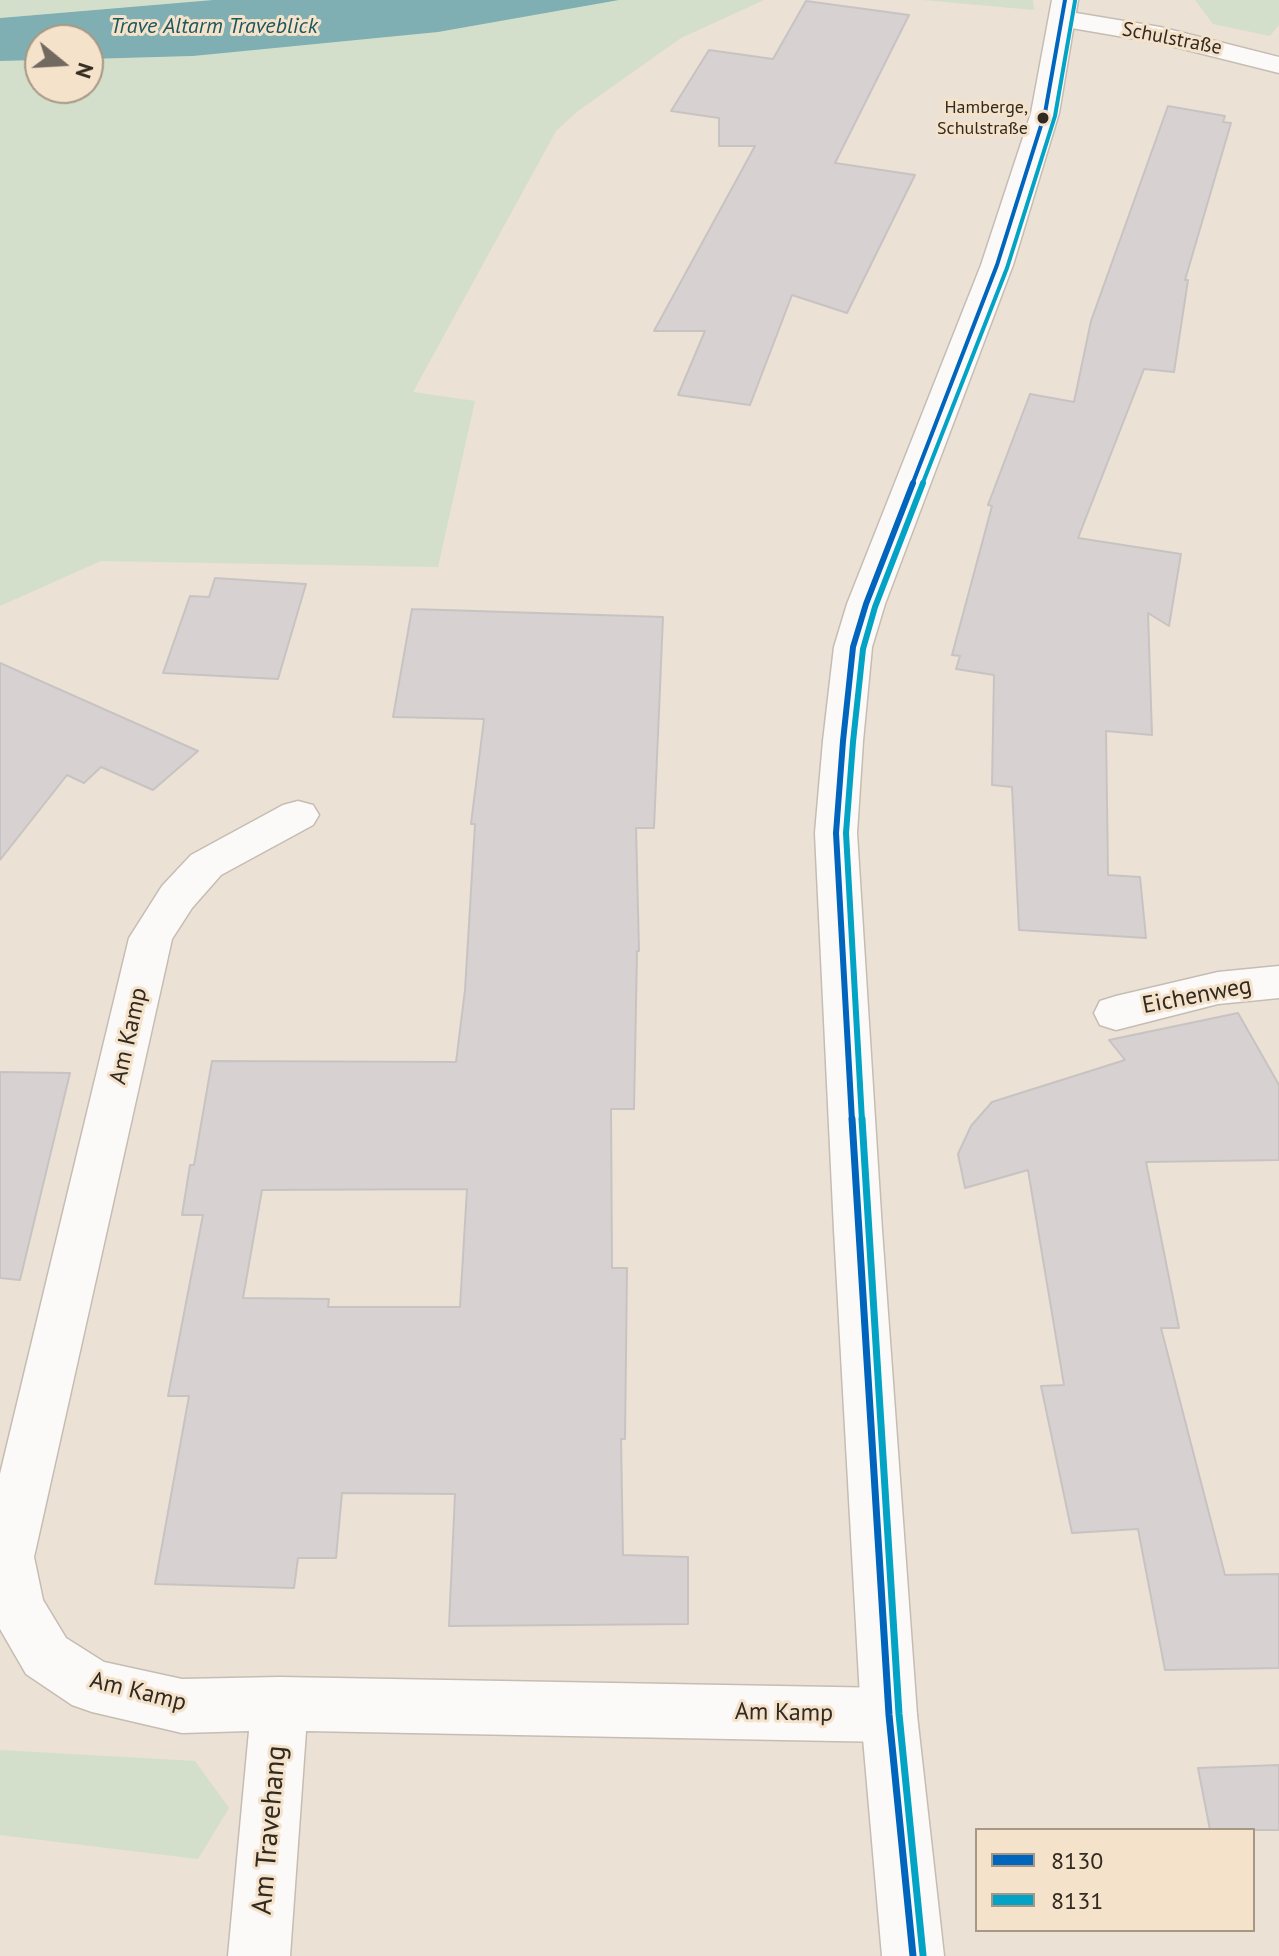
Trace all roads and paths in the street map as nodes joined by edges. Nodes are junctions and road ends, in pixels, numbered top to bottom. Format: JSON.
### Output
{"nodes":[{"id":1,"x":1065,"y":10,"type":"edge"},
{"id":2,"x":1279,"y":65,"type":"edge"},
{"id":3,"x":298,"y":815,"type":"dead end"},
{"id":4,"x":1279,"y":982,"type":"edge"},
{"id":5,"x":1116,"y":1013,"type":"dead end"},
{"id":6,"x":280,"y":1704,"type":"junction"},
{"id":7,"x":889,"y":1715,"type":"junction"},
{"id":8,"x":259,"y":1956,"type":"edge"},
{"id":9,"x":913,"y":1956,"type":"edge"}],
"edges":[{"from":1,"to":2,"type":"main road","name":"Schulstraße"},
{"from":1,"to":7,"type":"main road"},
{"from":3,"to":6,"type":"main road","name":"Am Kamp"},
{"from":4,"to":5,"type":"main road","name":"Eichenweg"},
{"from":6,"to":7,"type":"main road","name":"Am Kamp"},
{"from":6,"to":8,"type":"main road","name":"Am Travehang"},
{"from":7,"to":9,"type":"main road"}]}
